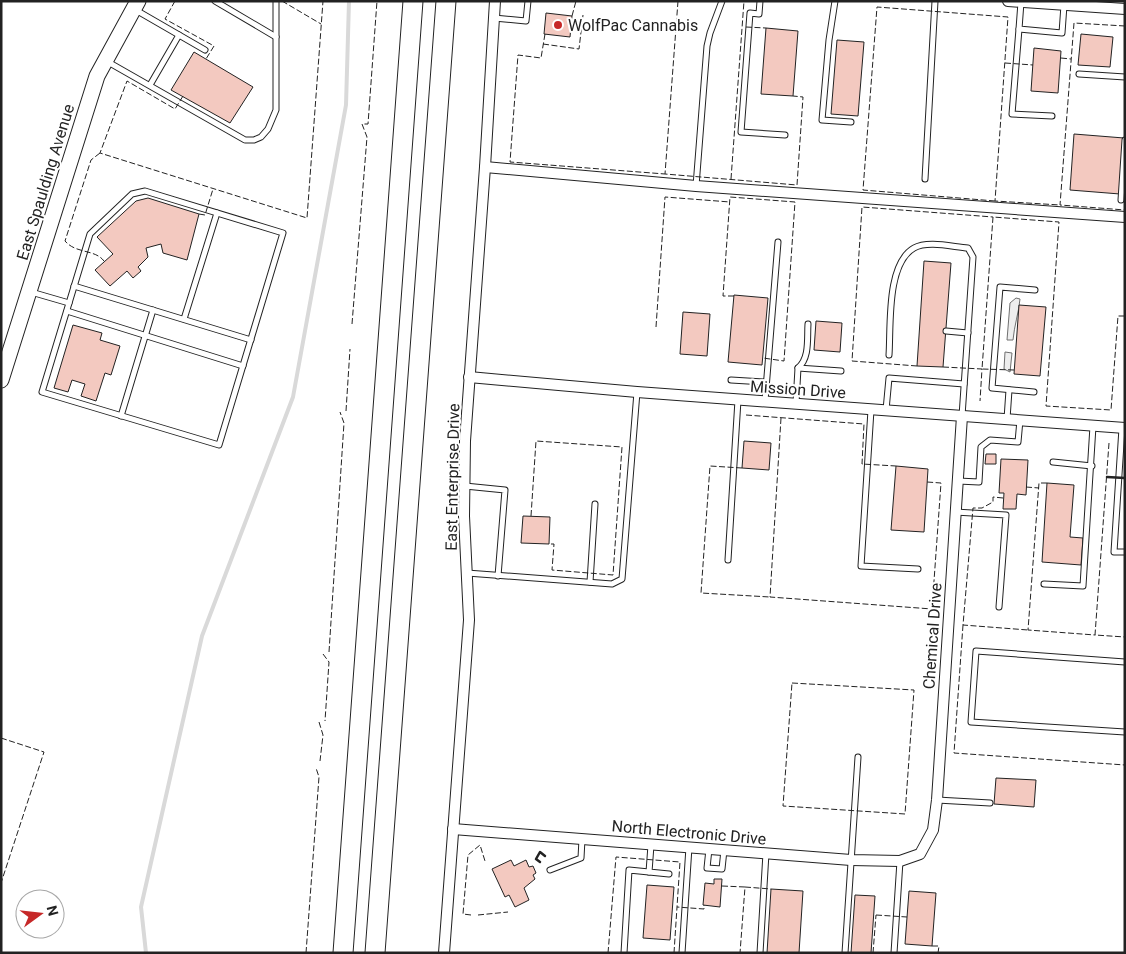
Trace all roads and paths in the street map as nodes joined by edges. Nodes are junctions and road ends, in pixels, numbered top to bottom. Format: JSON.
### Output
{"nodes":[{"id":1,"x":215,"y":1,"type":"edge"},
{"id":2,"x":276,"y":1,"type":"edge"},
{"id":3,"x":413,"y":1,"type":"edge"},
{"id":4,"x":446,"y":1,"type":"edge"},
{"id":5,"x":495,"y":1,"type":"edge"},
{"id":6,"x":528,"y":1,"type":"edge"},
{"id":7,"x":722,"y":1,"type":"edge"},
{"id":8,"x":760,"y":1,"type":"edge"},
{"id":9,"x":835,"y":1,"type":"edge"},
{"id":10,"x":935,"y":1,"type":"edge"},
{"id":11,"x":1008,"y":1,"type":"edge"},
{"id":12,"x":1024,"y":2,"type":"edge"},
{"id":13,"x":1093,"y":4,"type":"edge"},
{"id":14,"x":136,"y":5,"type":"edge"},
{"id":15,"x":1064,"y":5,"type":"junction"},
{"id":16,"x":1125,"y":9,"type":"edge"},
{"id":17,"x":493,"y":18,"type":"junction"},
{"id":18,"x":1019,"y":29,"type":"junction"},
{"id":19,"x":179,"y":35,"type":"junction"},
{"id":20,"x":276,"y":37,"type":"junction"},
{"id":21,"x":205,"y":50,"type":"dead end"},
{"id":22,"x":105,"y":60,"type":"junction"},
{"id":23,"x":1079,"y":74,"type":"dead end"},
{"id":24,"x":1125,"y":77,"type":"edge"},
{"id":25,"x":150,"y":85,"type":"junction"},
{"id":26,"x":1052,"y":116,"type":"dead end"},
{"id":27,"x":851,"y":122,"type":"dead end"},
{"id":28,"x":785,"y":135,"type":"dead end"},
{"id":29,"x":1125,"y":140,"type":"edge"},
{"id":30,"x":485,"y":167,"type":"junction"},
{"id":31,"x":925,"y":179,"type":"dead end"},
{"id":32,"x":696,"y":186,"type":"junction"},
{"id":33,"x":1120,"y":200,"type":"dead end"},
{"id":34,"x":217,"y":212,"type":"junction"},
{"id":35,"x":1125,"y":217,"type":"edge"},
{"id":36,"x":778,"y":242,"type":"dead end"},
{"id":37,"x":74,"y":286,"type":"junction"},
{"id":38,"x":1035,"y":290,"type":"dead end"},
{"id":39,"x":29,"y":291,"type":"junction"},
{"id":40,"x":69,"y":303,"type":"junction"},
{"id":41,"x":153,"y":310,"type":"junction"},
{"id":42,"x":66,"y":312,"type":"junction"},
{"id":43,"x":184,"y":319,"type":"junction"},
{"id":44,"x":808,"y":324,"type":"dead end"},
{"id":45,"x":946,"y":331,"type":"dead end"},
{"id":46,"x":968,"y":333,"type":"junction"},
{"id":47,"x":146,"y":336,"type":"junction"},
{"id":48,"x":251,"y":340,"type":"junction"},
{"id":49,"x":889,"y":355,"type":"dead end"},
{"id":50,"x":243,"y":366,"type":"junction"},
{"id":51,"x":798,"y":368,"type":"junction"},
{"id":52,"x":841,"y":371,"type":"dead end"},
{"id":53,"x":468,"y":377,"type":"junction"},
{"id":54,"x":1,"y":380,"type":"edge"},
{"id":55,"x":731,"y":380,"type":"dead end"},
{"id":56,"x":766,"y":382,"type":"junction"},
{"id":57,"x":964,"y":384,"type":"junction"},
{"id":58,"x":1009,"y":390,"type":"junction"},
{"id":59,"x":637,"y":392,"type":"junction"},
{"id":60,"x":1034,"y":392,"type":"dead end"},
{"id":61,"x":738,"y":400,"type":"junction"},
{"id":62,"x":765,"y":402,"type":"junction"},
{"id":63,"x":796,"y":404,"type":"junction"},
{"id":64,"x":871,"y":409,"type":"junction"},
{"id":65,"x":886,"y":410,"type":"junction"},
{"id":66,"x":121,"y":416,"type":"junction"},
{"id":67,"x":962,"y":416,"type":"junction"},
{"id":68,"x":1007,"y":419,"type":"junction"},
{"id":69,"x":1020,"y":420,"type":"junction"},
{"id":70,"x":1093,"y":425,"type":"junction"},
{"id":71,"x":1123,"y":427,"type":"edge"},
{"id":72,"x":1053,"y":462,"type":"dead end"},
{"id":73,"x":1092,"y":466,"type":"junction"},
{"id":74,"x":957,"y":481,"type":"junction"},
{"id":75,"x":464,"y":486,"type":"junction"},
{"id":76,"x":595,"y":504,"type":"dead end"},
{"id":77,"x":955,"y":512,"type":"junction"},
{"id":78,"x":1125,"y":552,"type":"edge"},
{"id":79,"x":728,"y":560,"type":"dead end"},
{"id":80,"x":918,"y":569,"type":"dead end"},
{"id":81,"x":467,"y":574,"type":"junction"},
{"id":82,"x":498,"y":576,"type":"junction"},
{"id":83,"x":590,"y":582,"type":"junction"},
{"id":84,"x":1044,"y":584,"type":"dead end"},
{"id":85,"x":999,"y":607,"type":"dead end"},
{"id":86,"x":1125,"y":662,"type":"edge"},
{"id":87,"x":1125,"y":732,"type":"edge"},
{"id":88,"x":858,"y":757,"type":"dead end"},
{"id":89,"x":937,"y":800,"type":"junction"},
{"id":90,"x":990,"y":803,"type":"dead end"},
{"id":91,"x":454,"y":829,"type":"junction"},
{"id":92,"x":582,"y":838,"type":"junction"},
{"id":93,"x":651,"y":844,"type":"junction"},
{"id":94,"x":689,"y":847,"type":"junction"},
{"id":95,"x":709,"y":848,"type":"junction"},
{"id":96,"x":724,"y":850,"type":"junction"},
{"id":97,"x":766,"y":853,"type":"junction"},
{"id":98,"x":920,"y":854,"type":"joint"},
{"id":99,"x":851,"y":860,"type":"junction"},
{"id":100,"x":900,"y":861,"type":"junction"},
{"id":101,"x":382,"y":862,"type":"junction"},
{"id":102,"x":550,"y":870,"type":"dead end"},
{"id":103,"x":649,"y":872,"type":"junction"},
{"id":104,"x":668,"y":874,"type":"dead end"},
{"id":105,"x":348,"y":884,"type":"junction"},
{"id":106,"x":336,"y":953,"type":"edge"},
{"id":107,"x":343,"y":953,"type":"edge"},
{"id":108,"x":375,"y":953,"type":"edge"},
{"id":109,"x":382,"y":953,"type":"edge"},
{"id":110,"x":444,"y":953,"type":"edge"},
{"id":111,"x":624,"y":953,"type":"edge"},
{"id":112,"x":682,"y":953,"type":"edge"},
{"id":113,"x":760,"y":953,"type":"edge"},
{"id":114,"x":845,"y":953,"type":"edge"},
{"id":115,"x":894,"y":953,"type":"edge"}],
"edges":[{"from":1,"to":20,"type":"lane"},
{"from":2,"to":20,"type":"lane"},
{"from":3,"to":105,"type":"highway"},
{"from":4,"to":101,"type":"highway"},
{"from":5,"to":17,"type":"street","name":"East Enterprise Drive"},
{"from":6,"to":17,"type":"lane"},
{"from":7,"to":32,"type":"lane"},
{"from":8,"to":28,"type":"lane"},
{"from":9,"to":27,"type":"lane"},
{"from":10,"to":31,"type":"lane"},
{"from":11,"to":12,"type":"street"},
{"from":12,"to":15,"type":"street"},
{"from":12,"to":18,"type":"lane"},
{"from":13,"to":15,"type":"street"},
{"from":13,"to":16,"type":"street"},
{"from":14,"to":19,"type":"lane"},
{"from":14,"to":22,"type":"street","name":"East Spaulding Avenue"},
{"from":15,"to":18,"type":"lane"},
{"from":17,"to":30,"type":"street","name":"East Enterprise Drive"},
{"from":18,"to":26,"type":"lane"},
{"from":19,"to":21,"type":"lane"},
{"from":19,"to":25,"type":"lane"},
{"from":20,"to":25,"type":"lane"},
{"from":22,"to":25,"type":"lane"},
{"from":22,"to":39,"type":"street","name":"East Spaulding Avenue"},
{"from":23,"to":24,"type":"lane"},
{"from":29,"to":33,"type":"lane"},
{"from":30,"to":32,"type":"street"},
{"from":30,"to":53,"type":"street","name":"East Enterprise Drive"},
{"from":32,"to":35,"type":"street"},
{"from":34,"to":37,"type":"lane"},
{"from":34,"to":43,"type":"lane"},
{"from":34,"to":48,"type":"lane"},
{"from":36,"to":56,"type":"lane"},
{"from":37,"to":40,"type":"lane"},
{"from":37,"to":41,"type":"lane"},
{"from":38,"to":58,"type":"lane"},
{"from":39,"to":40,"type":"lane"},
{"from":39,"to":54,"type":"street","name":"East Spaulding Avenue"},
{"from":40,"to":42,"type":"lane"},
{"from":41,"to":43,"type":"lane"},
{"from":41,"to":47,"type":"lane"},
{"from":42,"to":47,"type":"lane"},
{"from":42,"to":66,"type":"lane"},
{"from":43,"to":48,"type":"lane"},
{"from":44,"to":51,"type":"lane"},
{"from":45,"to":46,"type":"lane"},
{"from":46,"to":49,"type":"lane"},
{"from":46,"to":57,"type":"lane"},
{"from":47,"to":50,"type":"lane"},
{"from":47,"to":66,"type":"lane"},
{"from":48,"to":50,"type":"lane"},
{"from":50,"to":66,"type":"lane"},
{"from":51,"to":52,"type":"lane"},
{"from":51,"to":63,"type":"lane"},
{"from":53,"to":59,"type":"street","name":"Mission Drive"},
{"from":53,"to":75,"type":"street","name":"East Enterprise Drive"},
{"from":55,"to":56,"type":"lane"},
{"from":56,"to":62,"type":"lane"},
{"from":57,"to":65,"type":"lane"},
{"from":57,"to":67,"type":"lane"},
{"from":58,"to":60,"type":"lane"},
{"from":58,"to":68,"type":"lane"},
{"from":59,"to":61,"type":"street","name":"Mission Drive"},
{"from":59,"to":83,"type":"lane"},
{"from":61,"to":62,"type":"street","name":"Mission Drive"},
{"from":61,"to":79,"type":"lane"},
{"from":62,"to":63,"type":"street","name":"Mission Drive"},
{"from":63,"to":64,"type":"street","name":"Mission Drive"},
{"from":64,"to":65,"type":"street","name":"Mission Drive"},
{"from":64,"to":80,"type":"lane"},
{"from":65,"to":67,"type":"street","name":"Mission Drive"},
{"from":67,"to":68,"type":"street","name":"Mission Drive"},
{"from":67,"to":74,"type":"street","name":"Chemical Drive"},
{"from":68,"to":69,"type":"street","name":"Mission Drive"},
{"from":69,"to":70,"type":"street","name":"Mission Drive"},
{"from":69,"to":74,"type":"lane"},
{"from":70,"to":71,"type":"street","name":"Mission Drive"},
{"from":70,"to":73,"type":"lane"},
{"from":71,"to":78,"type":"lane"},
{"from":72,"to":73,"type":"lane"},
{"from":73,"to":84,"type":"lane"},
{"from":74,"to":77,"type":"street","name":"Chemical Drive"},
{"from":75,"to":81,"type":"street","name":"East Enterprise Drive"},
{"from":75,"to":82,"type":"lane"},
{"from":76,"to":83,"type":"lane"},
{"from":77,"to":85,"type":"lane"},
{"from":77,"to":89,"type":"street","name":"Chemical Drive"},
{"from":81,"to":82,"type":"lane"},
{"from":81,"to":91,"type":"street","name":"East Enterprise Drive"},
{"from":82,"to":83,"type":"lane"},
{"from":86,"to":87,"type":"lane"},
{"from":88,"to":99,"type":"lane"},
{"from":89,"to":90,"type":"lane"},
{"from":89,"to":98,"type":"street","name":"Chemical Drive"},
{"from":91,"to":92,"type":"street","name":"North Electronic Drive"},
{"from":91,"to":110,"type":"street","name":"East Enterprise Drive"},
{"from":92,"to":93,"type":"street","name":"North Electronic Drive"},
{"from":92,"to":102,"type":"lane"},
{"from":93,"to":94,"type":"street","name":"North Electronic Drive"},
{"from":93,"to":103,"type":"lane"},
{"from":94,"to":95,"type":"street","name":"North Electronic Drive"},
{"from":94,"to":112,"type":"lane"},
{"from":95,"to":96,"type":"street","name":"North Electronic Drive"},
{"from":95,"to":96,"type":"lane"},
{"from":96,"to":97,"type":"street","name":"North Electronic Drive"},
{"from":97,"to":99,"type":"street","name":"North Electronic Drive"},
{"from":97,"to":113,"type":"lane"},
{"from":98,"to":100,"type":"street","name":"North Electronic Drive"},
{"from":99,"to":100,"type":"street","name":"North Electronic Drive"},
{"from":99,"to":114,"type":"lane"},
{"from":100,"to":115,"type":"lane"},
{"from":101,"to":108,"type":"highway"},
{"from":101,"to":109,"type":"highway"},
{"from":103,"to":104,"type":"lane"},
{"from":103,"to":111,"type":"lane"},
{"from":105,"to":106,"type":"highway"},
{"from":105,"to":107,"type":"highway"}]}
